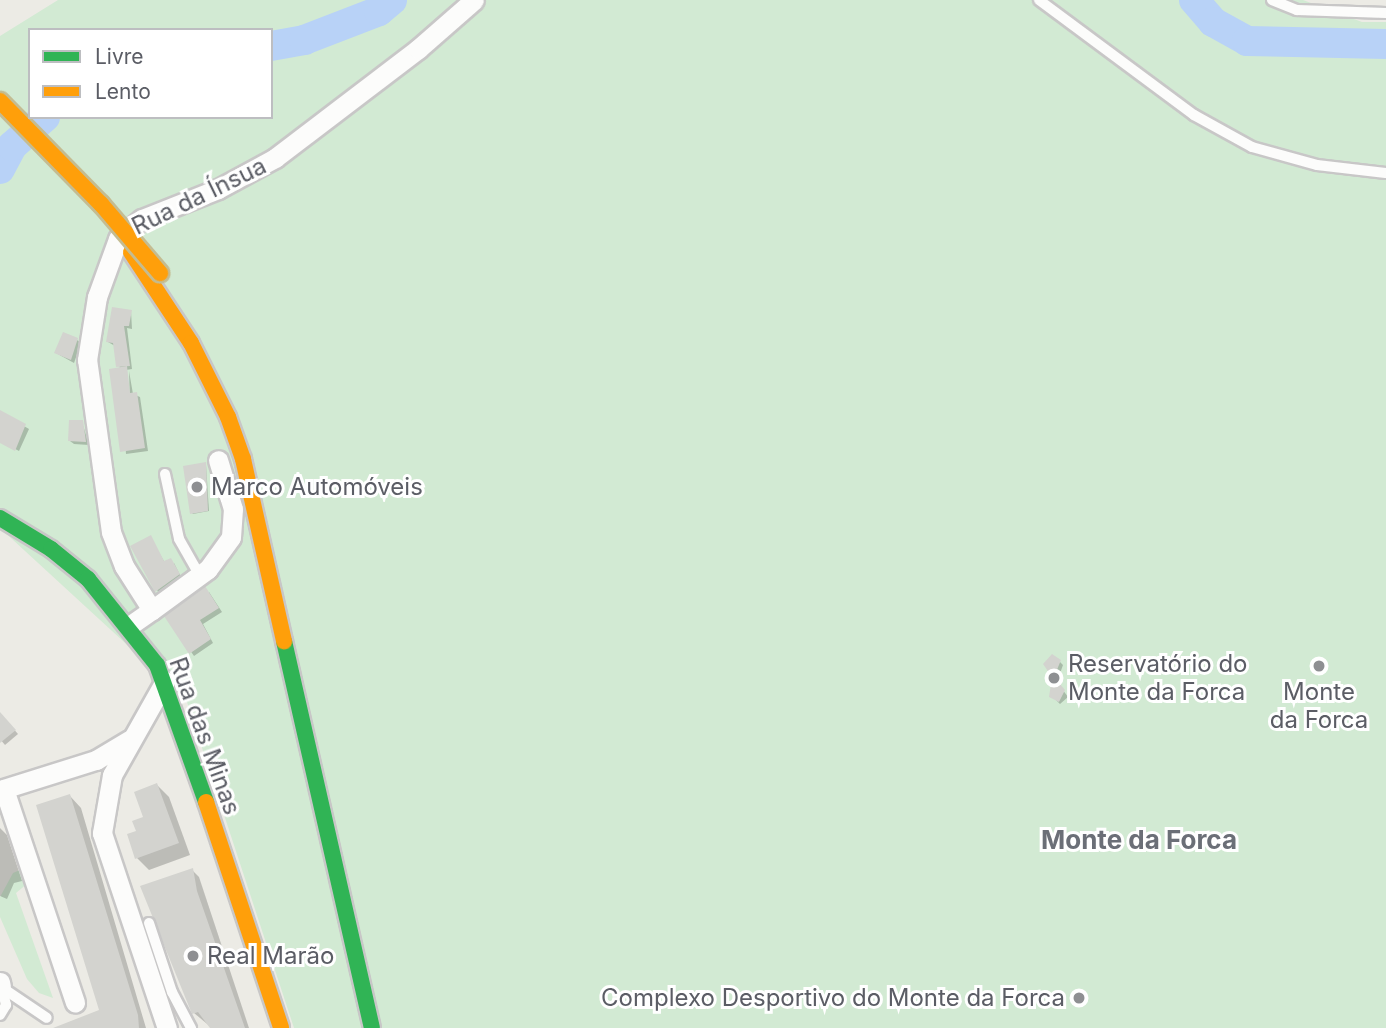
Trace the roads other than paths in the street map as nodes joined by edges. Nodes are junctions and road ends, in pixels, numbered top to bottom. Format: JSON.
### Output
{"nodes":[{"id":1,"x":474,"y":0,"type":"edge"},
{"id":2,"x":1040,"y":0,"type":"edge"},
{"id":3,"x":1272,"y":0,"type":"edge"},
{"id":4,"x":1386,"y":13,"type":"edge"},
{"id":5,"x":0,"y":101,"type":"edge"},
{"id":6,"x":0,"y":117,"type":"edge"},
{"id":7,"x":1386,"y":173,"type":"edge"},
{"id":8,"x":156,"y":276,"type":"junction"},
{"id":9,"x":218,"y":460,"type":"dead end"},
{"id":10,"x":165,"y":474,"type":"dead end"},
{"id":11,"x":0,"y":518,"type":"edge"},
{"id":12,"x":200,"y":576,"type":"junction"},
{"id":13,"x":152,"y":610,"type":"junction"},
{"id":14,"x":129,"y":626,"type":"junction"},
{"id":15,"x":165,"y":681,"type":"junction"},
{"id":16,"x":129,"y":740,"type":"junction"},
{"id":17,"x":2,"y":789,"type":"edge"},
{"id":18,"x":320,"y":791,"type":"junction"},
{"id":19,"x":149,"y":923,"type":"dead end"},
{"id":20,"x":1,"y":984,"type":"edge"},
{"id":21,"x":75,"y":1002,"type":"dead end"},
{"id":22,"x":0,"y":1015,"type":"edge"},
{"id":23,"x":47,"y":1018,"type":"dead end"},
{"id":24,"x":167,"y":1028,"type":"edge"},
{"id":25,"x":191,"y":1028,"type":"edge"},
{"id":26,"x":281,"y":1028,"type":"edge"},
{"id":27,"x":357,"y":1028,"type":"edge"},
{"id":28,"x":372,"y":1028,"type":"edge"},
{"id":29,"x":386,"y":1028,"type":"edge"}],
"edges":[{"from":1,"to":13,"type":"street","name":"Rua da Ínsua"},
{"from":2,"to":7,"type":"lane"},
{"from":3,"to":4,"type":"lane"},
{"from":5,"to":8,"type":"main road","bridge":true},
{"from":6,"to":8,"type":"main road"},
{"from":8,"to":18,"type":"main road"},
{"from":8,"to":29,"type":"main road"},
{"from":9,"to":12,"type":"street"},
{"from":10,"to":12,"type":"lane"},
{"from":11,"to":14,"type":"main road","name":"Rua das Minas"},
{"from":12,"to":13,"type":"street"},
{"from":13,"to":14,"type":"street"},
{"from":14,"to":15,"type":"main road","name":"Rua das Minas"},
{"from":15,"to":16,"type":"street"},
{"from":15,"to":26,"type":"main road","name":"Rua das Minas"},
{"from":16,"to":17,"type":"street"},
{"from":16,"to":24,"type":"street"},
{"from":17,"to":21,"type":"street"},
{"from":18,"to":27,"type":"main road"},
{"from":18,"to":28,"type":"main road"},
{"from":19,"to":25,"type":"lane"},
{"from":20,"to":22,"type":"lane"},
{"from":20,"to":23,"type":"lane"}]}
